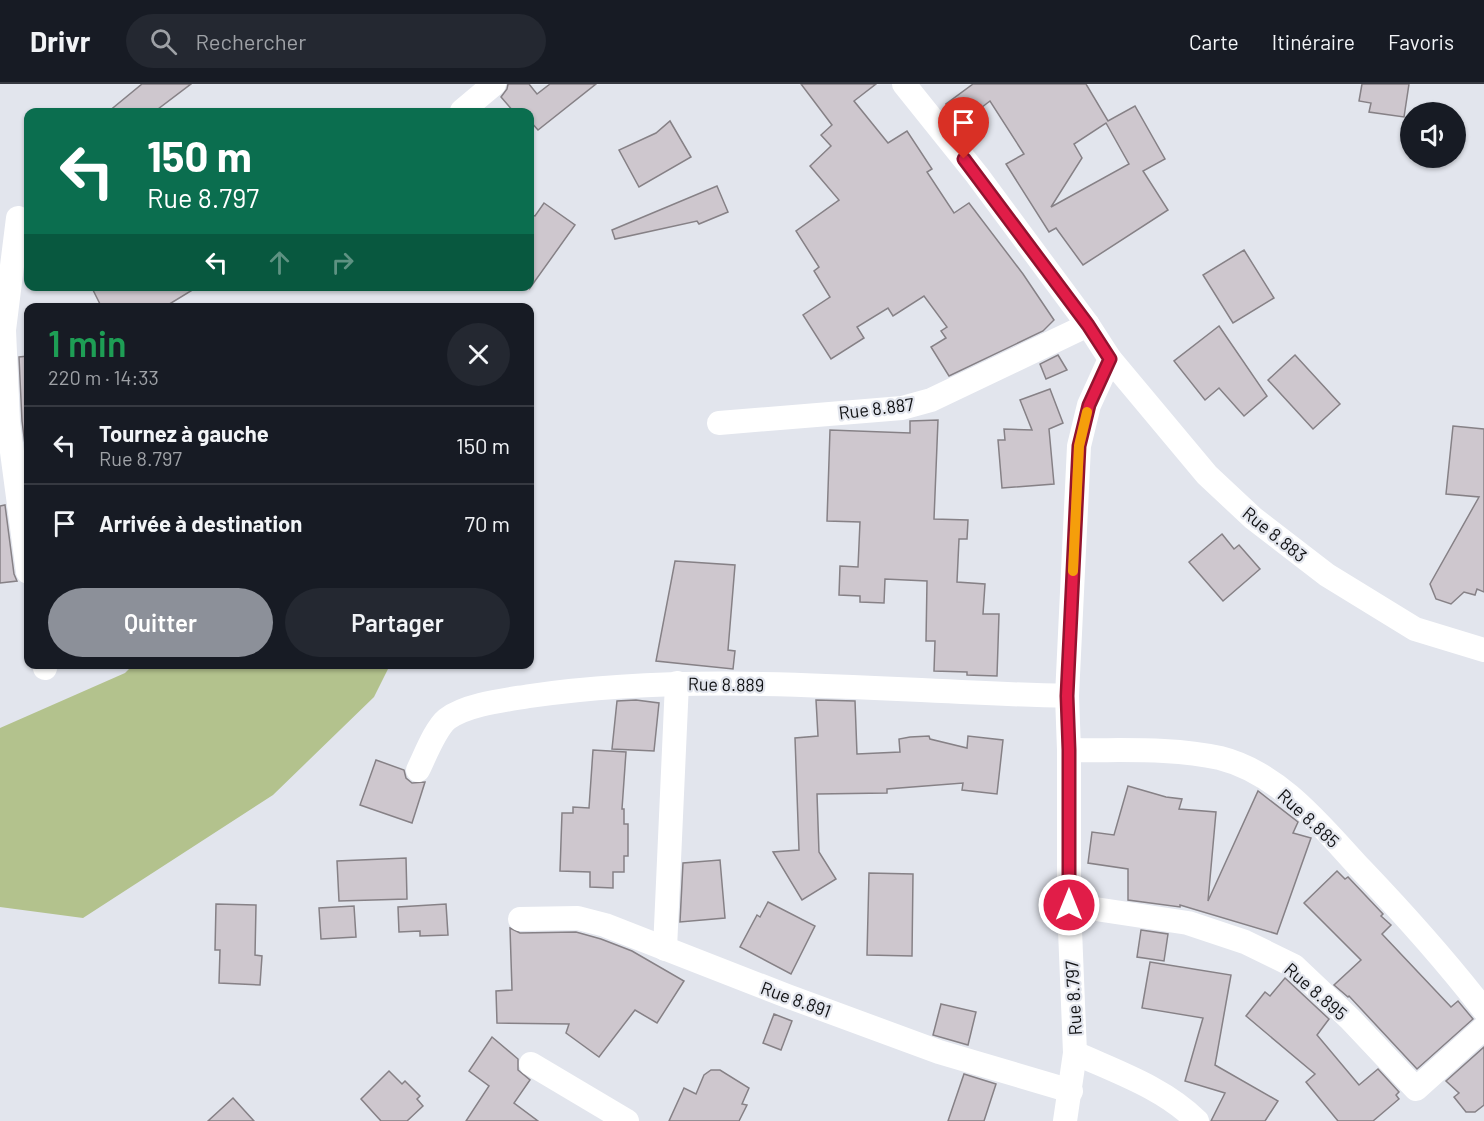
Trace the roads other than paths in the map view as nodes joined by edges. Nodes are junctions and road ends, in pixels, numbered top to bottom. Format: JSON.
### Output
{"nodes":[{"id":1,"x":494,"y":84,"type":"edge"},
{"id":2,"x":904,"y":84,"type":"edge"},
{"id":3,"x":466,"y":108,"type":"edge"},
{"id":4,"x":16,"y":216,"type":"edge"},
{"id":5,"x":1088,"y":325,"type":"junction"},
{"id":6,"x":1110,"y":359,"type":"junction"},
{"id":7,"x":4,"y":422,"type":"edge"},
{"id":8,"x":718,"y":423,"type":"dead end"},
{"id":9,"x":24,"y":547,"type":"edge"},
{"id":10,"x":1484,"y":650,"type":"edge"},
{"id":11,"x":677,"y":683,"type":"junction"},
{"id":12,"x":1067,"y":696,"type":"junction"},
{"id":13,"x":1069,"y":750,"type":"junction"},
{"id":14,"x":418,"y":770,"type":"dead end"},
{"id":15,"x":1069,"y":905,"type":"junction"},
{"id":16,"x":520,"y":919,"type":"dead end"},
{"id":17,"x":665,"y":949,"type":"junction"},
{"id":18,"x":1484,"y":1010,"type":"edge"},
{"id":19,"x":1484,"y":1028,"type":"edge"},
{"id":20,"x":1076,"y":1053,"type":"junction"},
{"id":21,"x":531,"y":1064,"type":"dead end"},
{"id":22,"x":1071,"y":1091,"type":"junction"},
{"id":23,"x":627,"y":1121,"type":"edge"},
{"id":24,"x":1065,"y":1121,"type":"edge"},
{"id":25,"x":1197,"y":1121,"type":"edge"}],
"edges":[{"from":1,"to":3,"type":"street"},
{"from":2,"to":5,"type":"street"},
{"from":4,"to":7,"type":"street"},
{"from":5,"to":6,"type":"street"},
{"from":5,"to":8,"type":"street","name":"Rue 8.887"},
{"from":6,"to":10,"type":"street","name":"Rue 8.883"},
{"from":6,"to":12,"type":"street","name":"Rue 8.797"},
{"from":7,"to":9,"type":"street"},
{"from":11,"to":12,"type":"street","name":"Rue 8.889"},
{"from":11,"to":14,"type":"street","name":"Rue 8.889"},
{"from":11,"to":17,"type":"street"},
{"from":12,"to":13,"type":"street","name":"Rue 8.797"},
{"from":13,"to":15,"type":"street","name":"Rue 8.797"},
{"from":13,"to":18,"type":"street","name":"Rue 8.885"},
{"from":15,"to":19,"type":"street","name":"Rue 8.895"},
{"from":15,"to":20,"type":"street","name":"Rue 8.797"},
{"from":16,"to":17,"type":"street","name":"Rue 8.891"},
{"from":17,"to":22,"type":"street","name":"Rue 8.891"},
{"from":20,"to":22,"type":"street","name":"Rue 8.797"},
{"from":20,"to":25,"type":"street"},
{"from":21,"to":23,"type":"street"},
{"from":22,"to":24,"type":"street","name":"Rue 8.797"}]}
